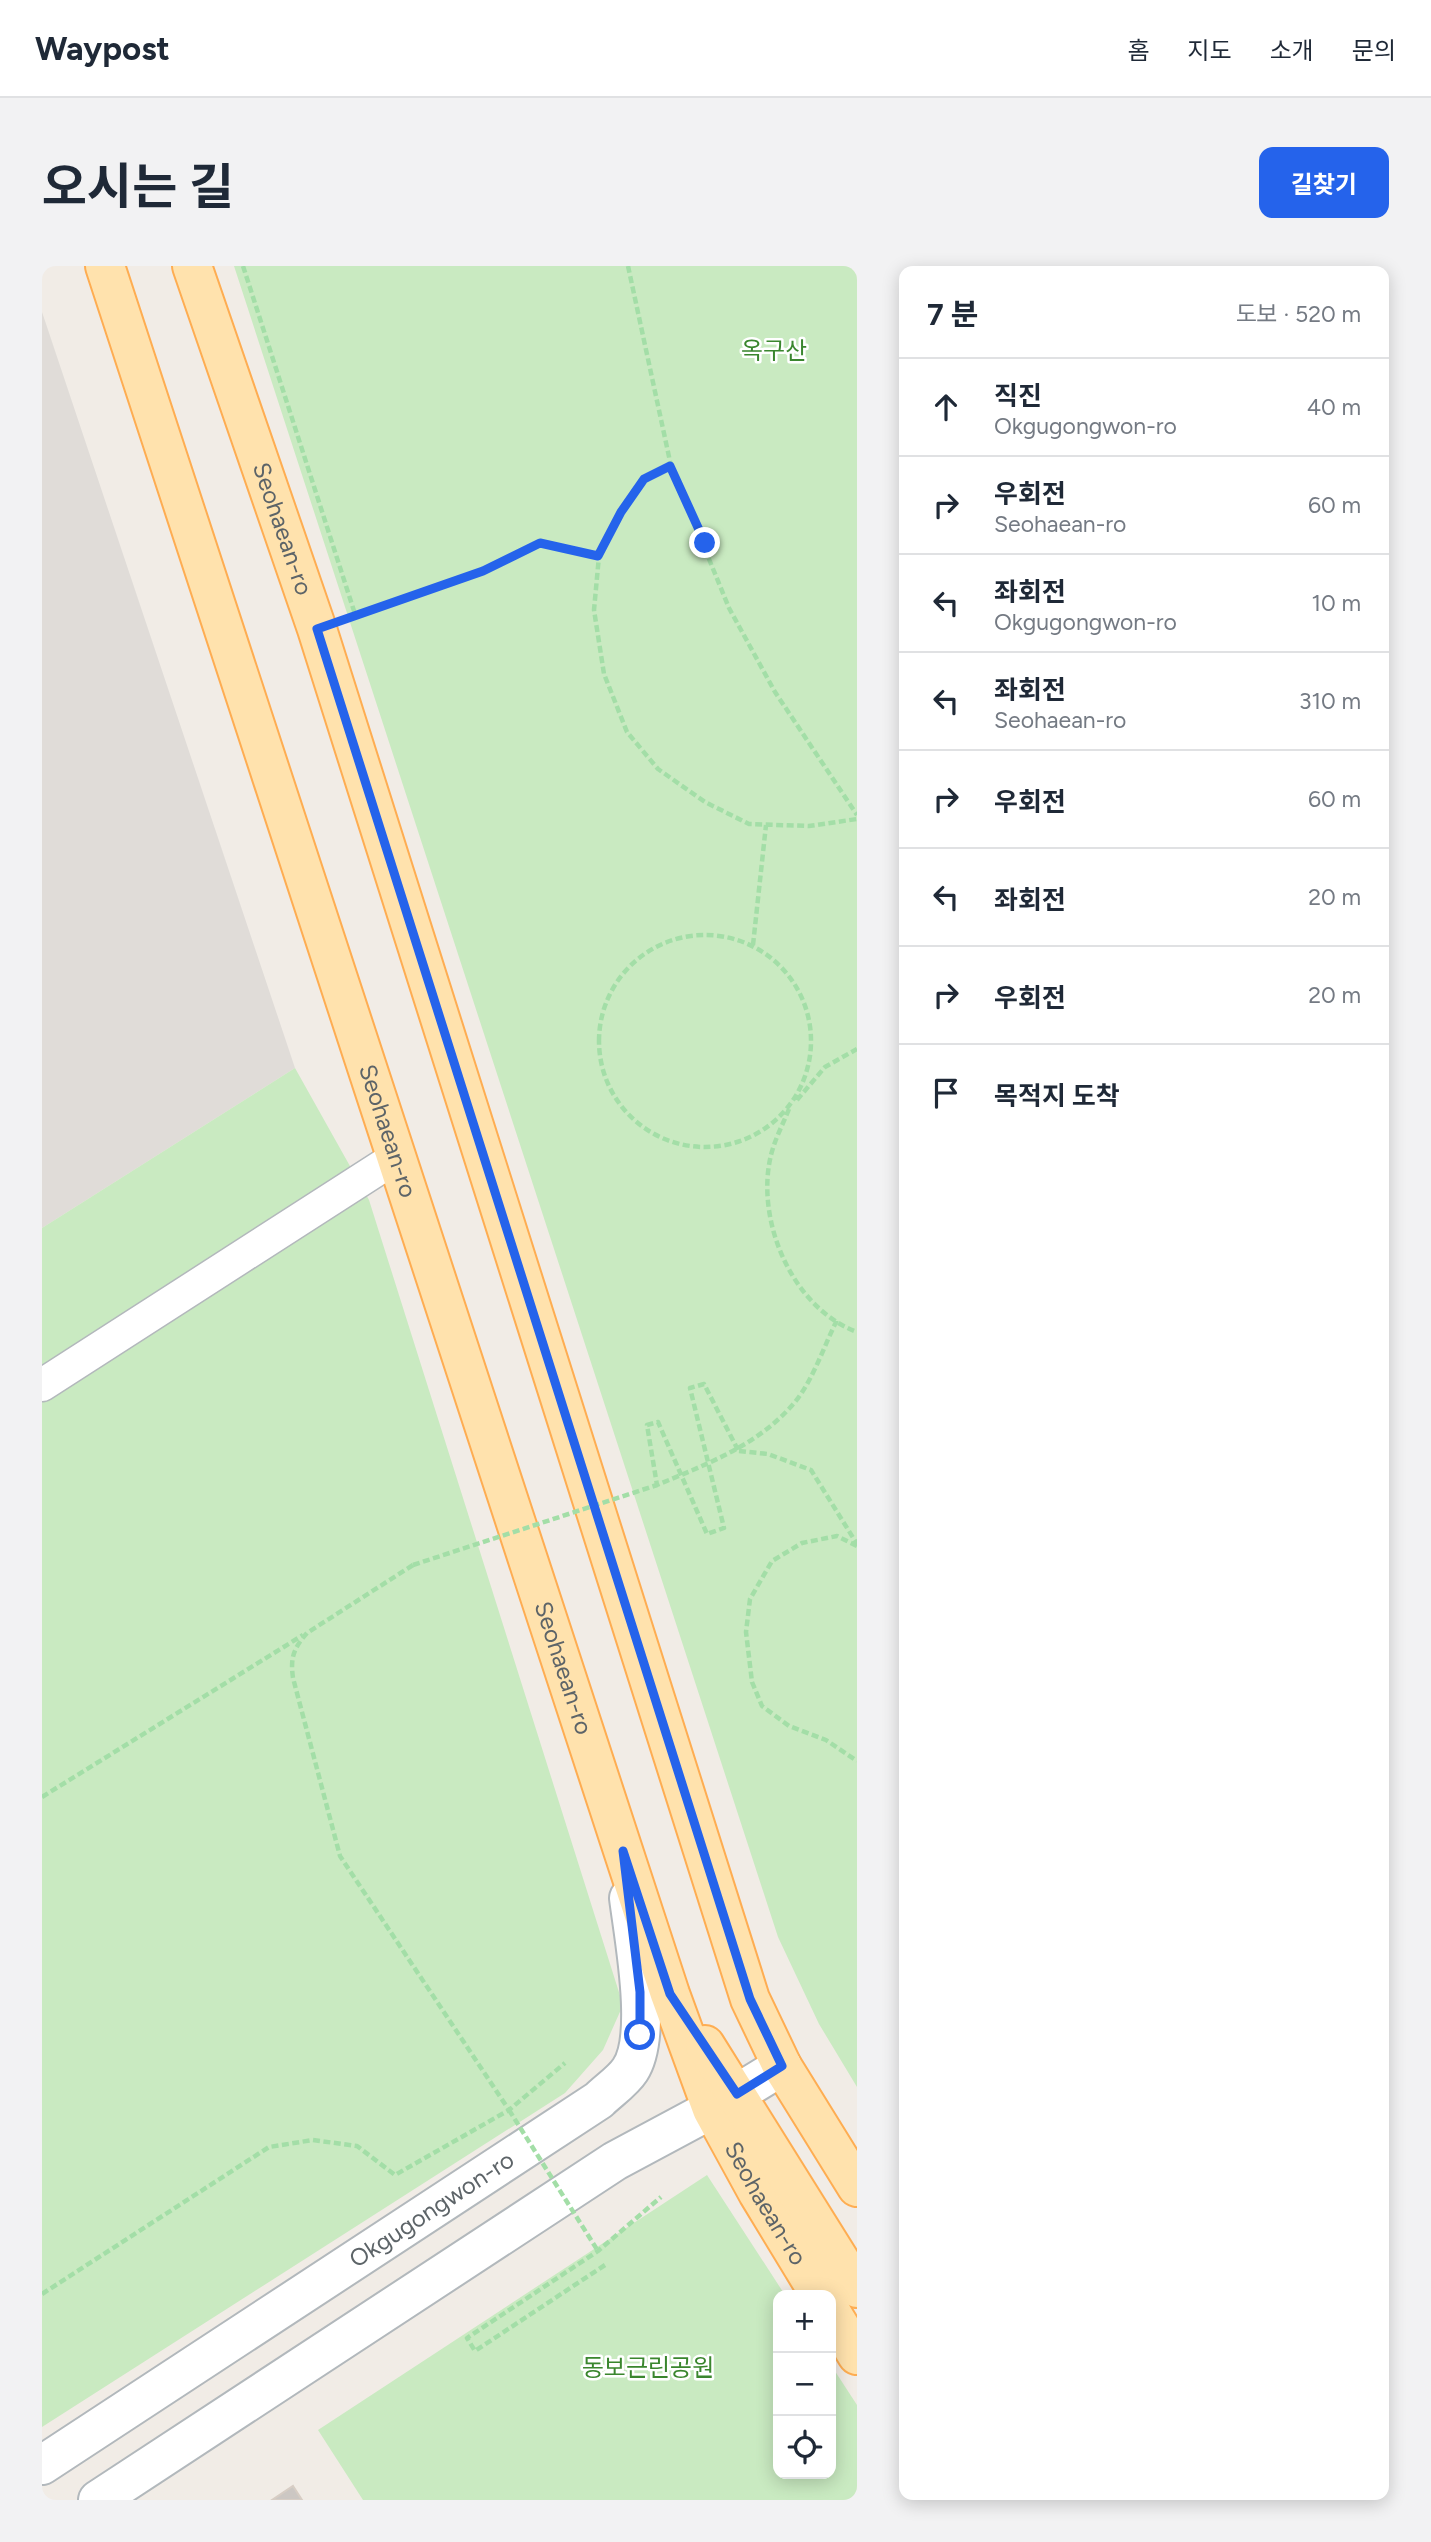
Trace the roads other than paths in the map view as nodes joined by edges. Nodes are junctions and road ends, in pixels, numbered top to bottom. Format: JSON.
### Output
{"nodes":[{"id":1,"x":106,"y":266,"type":"edge"},
{"id":2,"x":192,"y":266,"type":"edge"},
{"id":3,"x":398,"y":1156,"type":"junction"},
{"id":4,"x":42,"y":1385,"type":"edge"},
{"id":5,"x":623,"y":1851,"type":"junction"},
{"id":6,"x":782,"y":2066,"type":"junction"},
{"id":7,"x":725,"y":2101,"type":"junction"},
{"id":8,"x":827,"y":2142,"type":"junction"},
{"id":9,"x":857,"y":2187,"type":"edge"},
{"id":10,"x":857,"y":2202,"type":"edge"},
{"id":11,"x":857,"y":2288,"type":"edge"},
{"id":12,"x":817,"y":2290,"type":"edge"},
{"id":13,"x":836,"y":2320,"type":"edge"},
{"id":14,"x":857,"y":2355,"type":"edge"},
{"id":15,"x":42,"y":2465,"type":"edge"},
{"id":16,"x":97,"y":2500,"type":"edge"}],
"edges":[{"from":1,"to":3,"type":"main road","name":"Seohaean-ro"},
{"from":2,"to":6,"type":"main road","name":"Seohaean-ro"},
{"from":3,"to":4,"type":"street"},
{"from":3,"to":5,"type":"main road","name":"Seohaean-ro"},
{"from":5,"to":7,"type":"main road","name":"Seohaean-ro"},
{"from":5,"to":15,"type":"street","name":"Okgugongwon-ro"},
{"from":6,"to":7,"type":"street"},
{"from":6,"to":8,"type":"main road","name":"Seohaean-ro"},
{"from":7,"to":11,"type":"main road","name":"Seohaean-ro"},
{"from":7,"to":12,"type":"main road","name":"Seohaean-ro"},
{"from":7,"to":16,"type":"street"},
{"from":8,"to":9,"type":"main road","name":"Seohaean-ro"},
{"from":8,"to":10,"type":"main road","name":"Seohaean-ro"},
{"from":13,"to":14,"type":"main road"}]}
